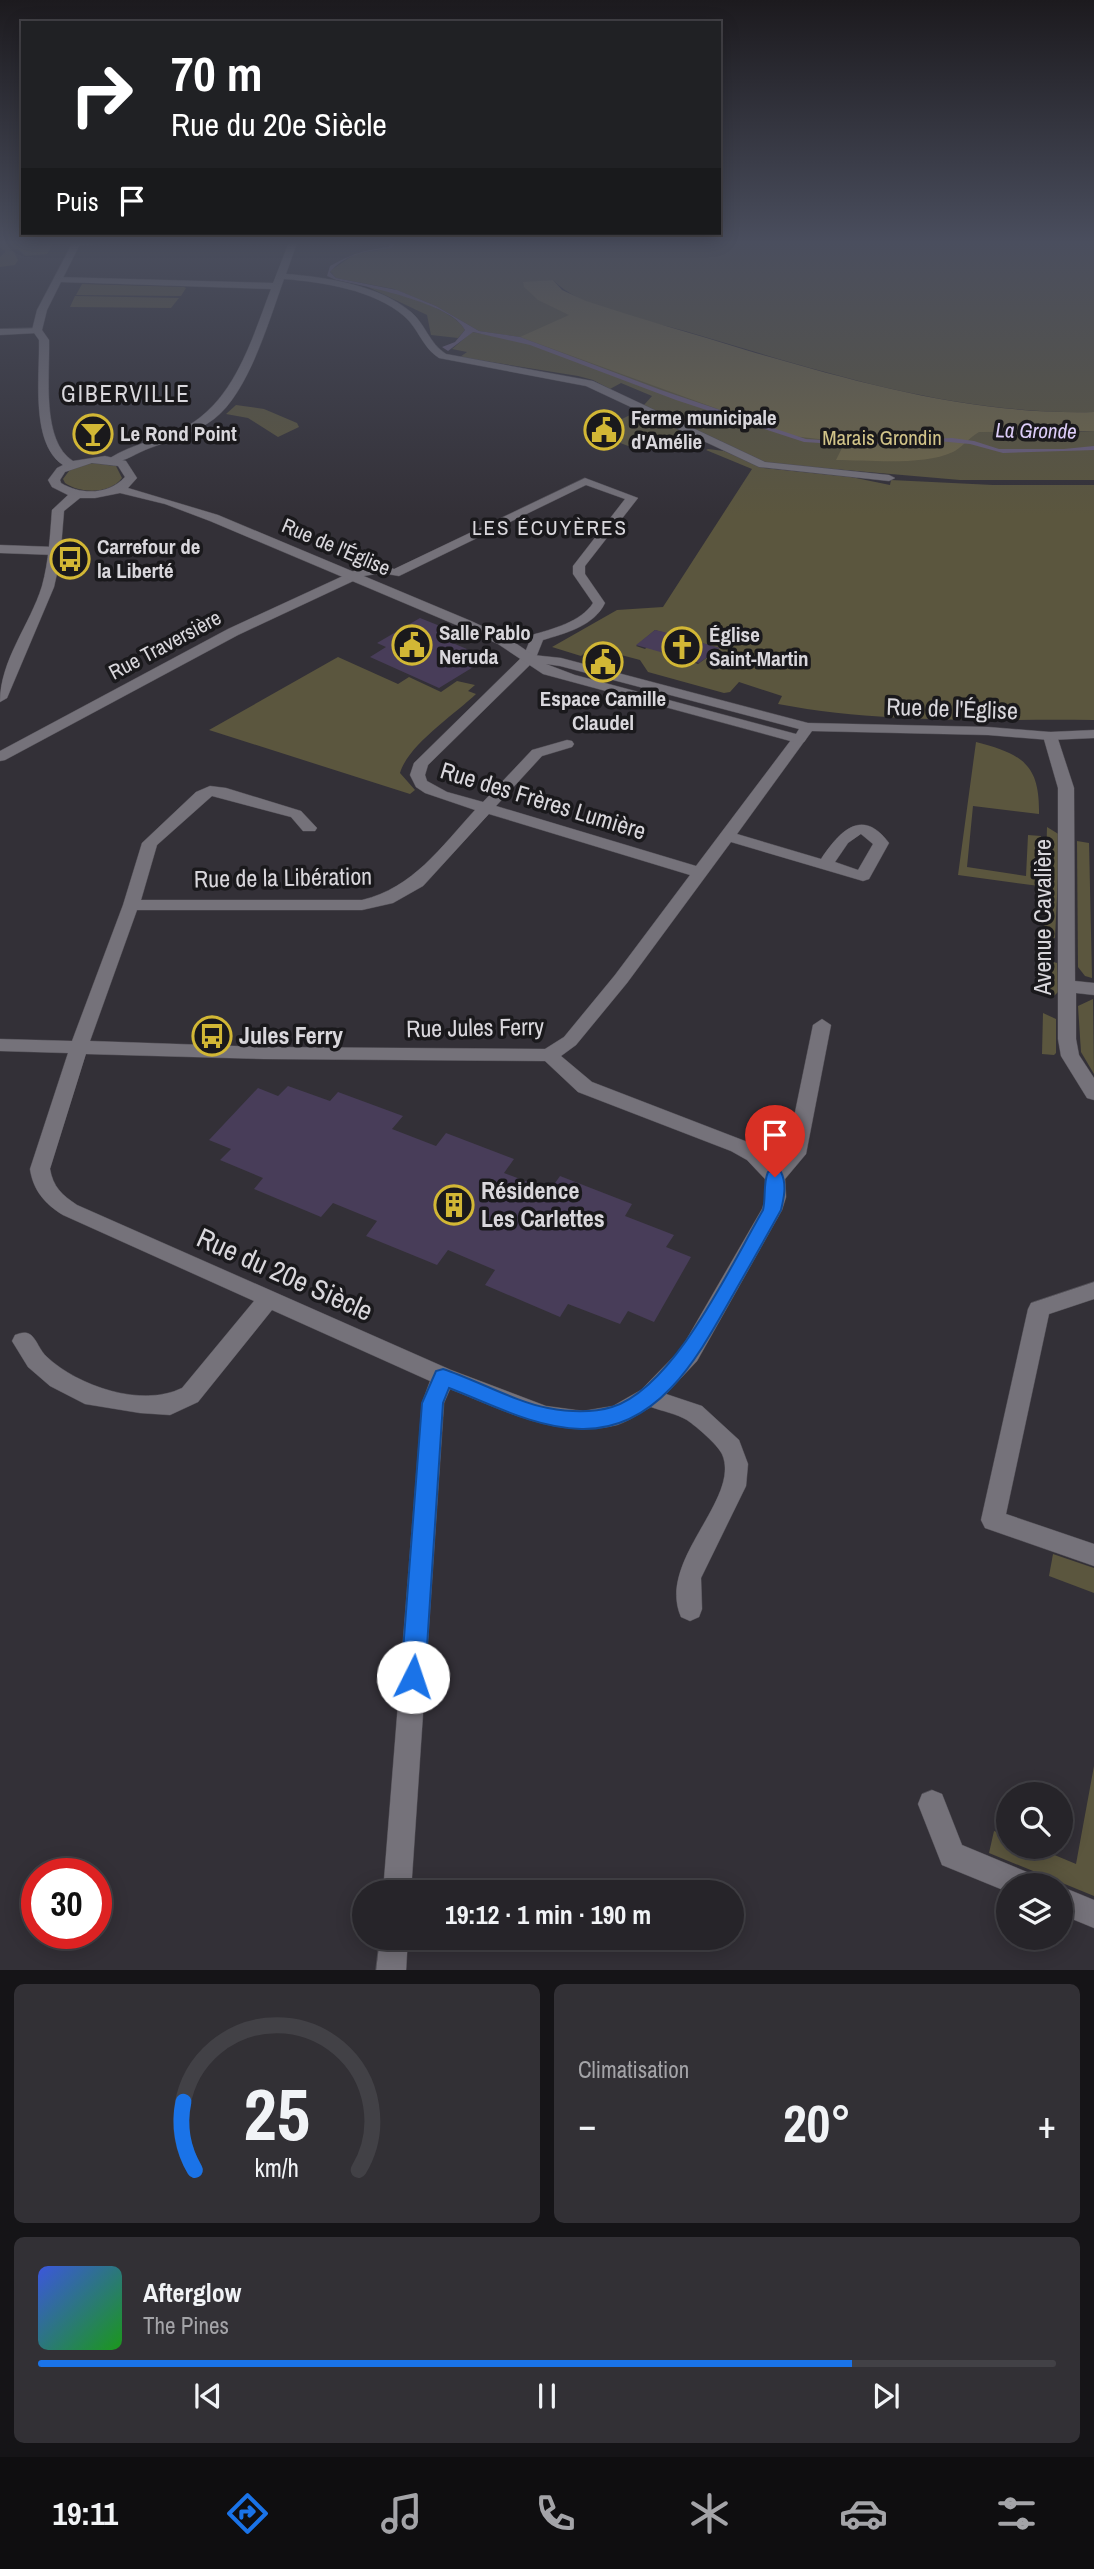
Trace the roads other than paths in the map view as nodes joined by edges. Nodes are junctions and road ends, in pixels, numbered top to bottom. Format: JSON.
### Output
{"nodes":[{"id":1,"x":38,"y":332,"type":"edge"},
{"id":2,"x":258,"y":332,"type":"edge"},
{"id":3,"x":420,"y":332,"type":"edge"},
{"id":4,"x":114,"y":460,"type":"junction"},
{"id":5,"x":71,"y":464,"type":"junction"},
{"id":6,"x":888,"y":478,"type":"dead end"},
{"id":7,"x":120,"y":489,"type":"junction"},
{"id":8,"x":76,"y":494,"type":"junction"},
{"id":9,"x":0,"y":549,"type":"edge"},
{"id":10,"x":55,"y":551,"type":"junction"},
{"id":11,"x":354,"y":577,"type":"junction"},
{"id":12,"x":530,"y":657,"type":"junction"},
{"id":13,"x":0,"y":698,"type":"edge"},
{"id":14,"x":803,"y":733,"type":"junction"},
{"id":15,"x":1094,"y":734,"type":"edge"},
{"id":16,"x":1050,"y":736,"type":"junction"},
{"id":17,"x":567,"y":744,"type":"dead end"},
{"id":18,"x":0,"y":757,"type":"edge"},
{"id":19,"x":485,"y":808,"type":"junction"},
{"id":20,"x":309,"y":828,"type":"dead end"},
{"id":21,"x":727,"y":836,"type":"junction"},
{"id":22,"x":825,"y":865,"type":"dead end"},
{"id":23,"x":701,"y":873,"type":"junction"},
{"id":24,"x":131,"y":905,"type":"junction"},
{"id":25,"x":1067,"y":986,"type":"junction"},
{"id":26,"x":1094,"y":989,"type":"edge"},
{"id":27,"x":822,"y":1025,"type":"dead end"},
{"id":28,"x":0,"y":1045,"type":"edge"},
{"id":29,"x":80,"y":1045,"type":"junction"},
{"id":30,"x":549,"y":1055,"type":"junction"},
{"id":31,"x":1094,"y":1093,"type":"edge"},
{"id":32,"x":775,"y":1177,"type":"junction"},
{"id":33,"x":1094,"y":1290,"type":"edge"},
{"id":34,"x":268,"y":1299,"type":"junction"},
{"id":35,"x":23,"y":1341,"type":"dead end"},
{"id":36,"x":443,"y":1377,"type":"junction"},
{"id":37,"x":649,"y":1397,"type":"junction"},
{"id":38,"x":1094,"y":1555,"type":"edge"},
{"id":39,"x":690,"y":1609,"type":"dead end"},
{"id":40,"x":932,"y":1804,"type":"dead end"},
{"id":41,"x":996,"y":1873,"type":"edge"},
{"id":42,"x":398,"y":1880,"type":"edge"},
{"id":43,"x":1073,"y":1905,"type":"edge"},
{"id":44,"x":1094,"y":1914,"type":"edge"},
{"id":45,"x":393,"y":1950,"type":"edge"},
{"id":46,"x":391,"y":1970,"type":"edge"}],
"edges":[{"from":1,"to":5,"type":"street"},
{"from":2,"to":4,"type":"street"},
{"from":3,"to":6,"type":"street"},
{"from":4,"to":5,"type":"street"},
{"from":4,"to":7,"type":"street"},
{"from":5,"to":8,"type":"street"},
{"from":7,"to":8,"type":"street"},
{"from":7,"to":11,"type":"street","name":"Rue de l'Église"},
{"from":8,"to":10,"type":"street"},
{"from":9,"to":10,"type":"street"},
{"from":10,"to":13,"type":"street"},
{"from":11,"to":12,"type":"street","name":"Rue de l'Église"},
{"from":11,"to":12,"type":"street","name":"Rue Traversière"},
{"from":11,"to":18,"type":"street","name":"Rue Traversière"},
{"from":12,"to":14,"type":"street","name":"Rue de l'Église"},
{"from":12,"to":19,"type":"street","name":"Rue des Frères Lumière"},
{"from":14,"to":16,"type":"street","name":"Rue de l'Église"},
{"from":14,"to":21,"type":"street","name":"Rue Jules Ferry"},
{"from":15,"to":16,"type":"street","name":"Rue de l'Église"},
{"from":16,"to":25,"type":"street","name":"Avenue Cavalière"},
{"from":17,"to":19,"type":"street","name":"Rue de la Libération"},
{"from":19,"to":23,"type":"street","name":"Rue des Frères Lumière"},
{"from":19,"to":24,"type":"street","name":"Rue de la Libération"},
{"from":20,"to":24,"type":"street"},
{"from":21,"to":22,"type":"street"},
{"from":21,"to":23,"type":"street","name":"Rue Jules Ferry"},
{"from":23,"to":30,"type":"street","name":"Rue Jules Ferry"},
{"from":24,"to":29,"type":"street"},
{"from":25,"to":26,"type":"street"},
{"from":25,"to":31,"type":"street","name":"Avenue Cavalière"},
{"from":27,"to":32,"type":"street"},
{"from":28,"to":29,"type":"street","name":"Rue Jules Ferry"},
{"from":29,"to":30,"type":"street","name":"Rue Jules Ferry"},
{"from":29,"to":34,"type":"street","name":"Rue du 20e Siècle"},
{"from":30,"to":32,"type":"street"},
{"from":32,"to":37,"type":"street","name":"Rue du 20e Siècle"},
{"from":33,"to":38,"type":"street"},
{"from":34,"to":35,"type":"street"},
{"from":34,"to":36,"type":"street","name":"Rue du 20e Siècle"},
{"from":36,"to":37,"type":"street","name":"Rue du 20e Siècle"},
{"from":36,"to":42,"type":"street"},
{"from":37,"to":39,"type":"street"},
{"from":40,"to":41,"type":"street"},
{"from":43,"to":44,"type":"street"},
{"from":45,"to":46,"type":"street"}]}
